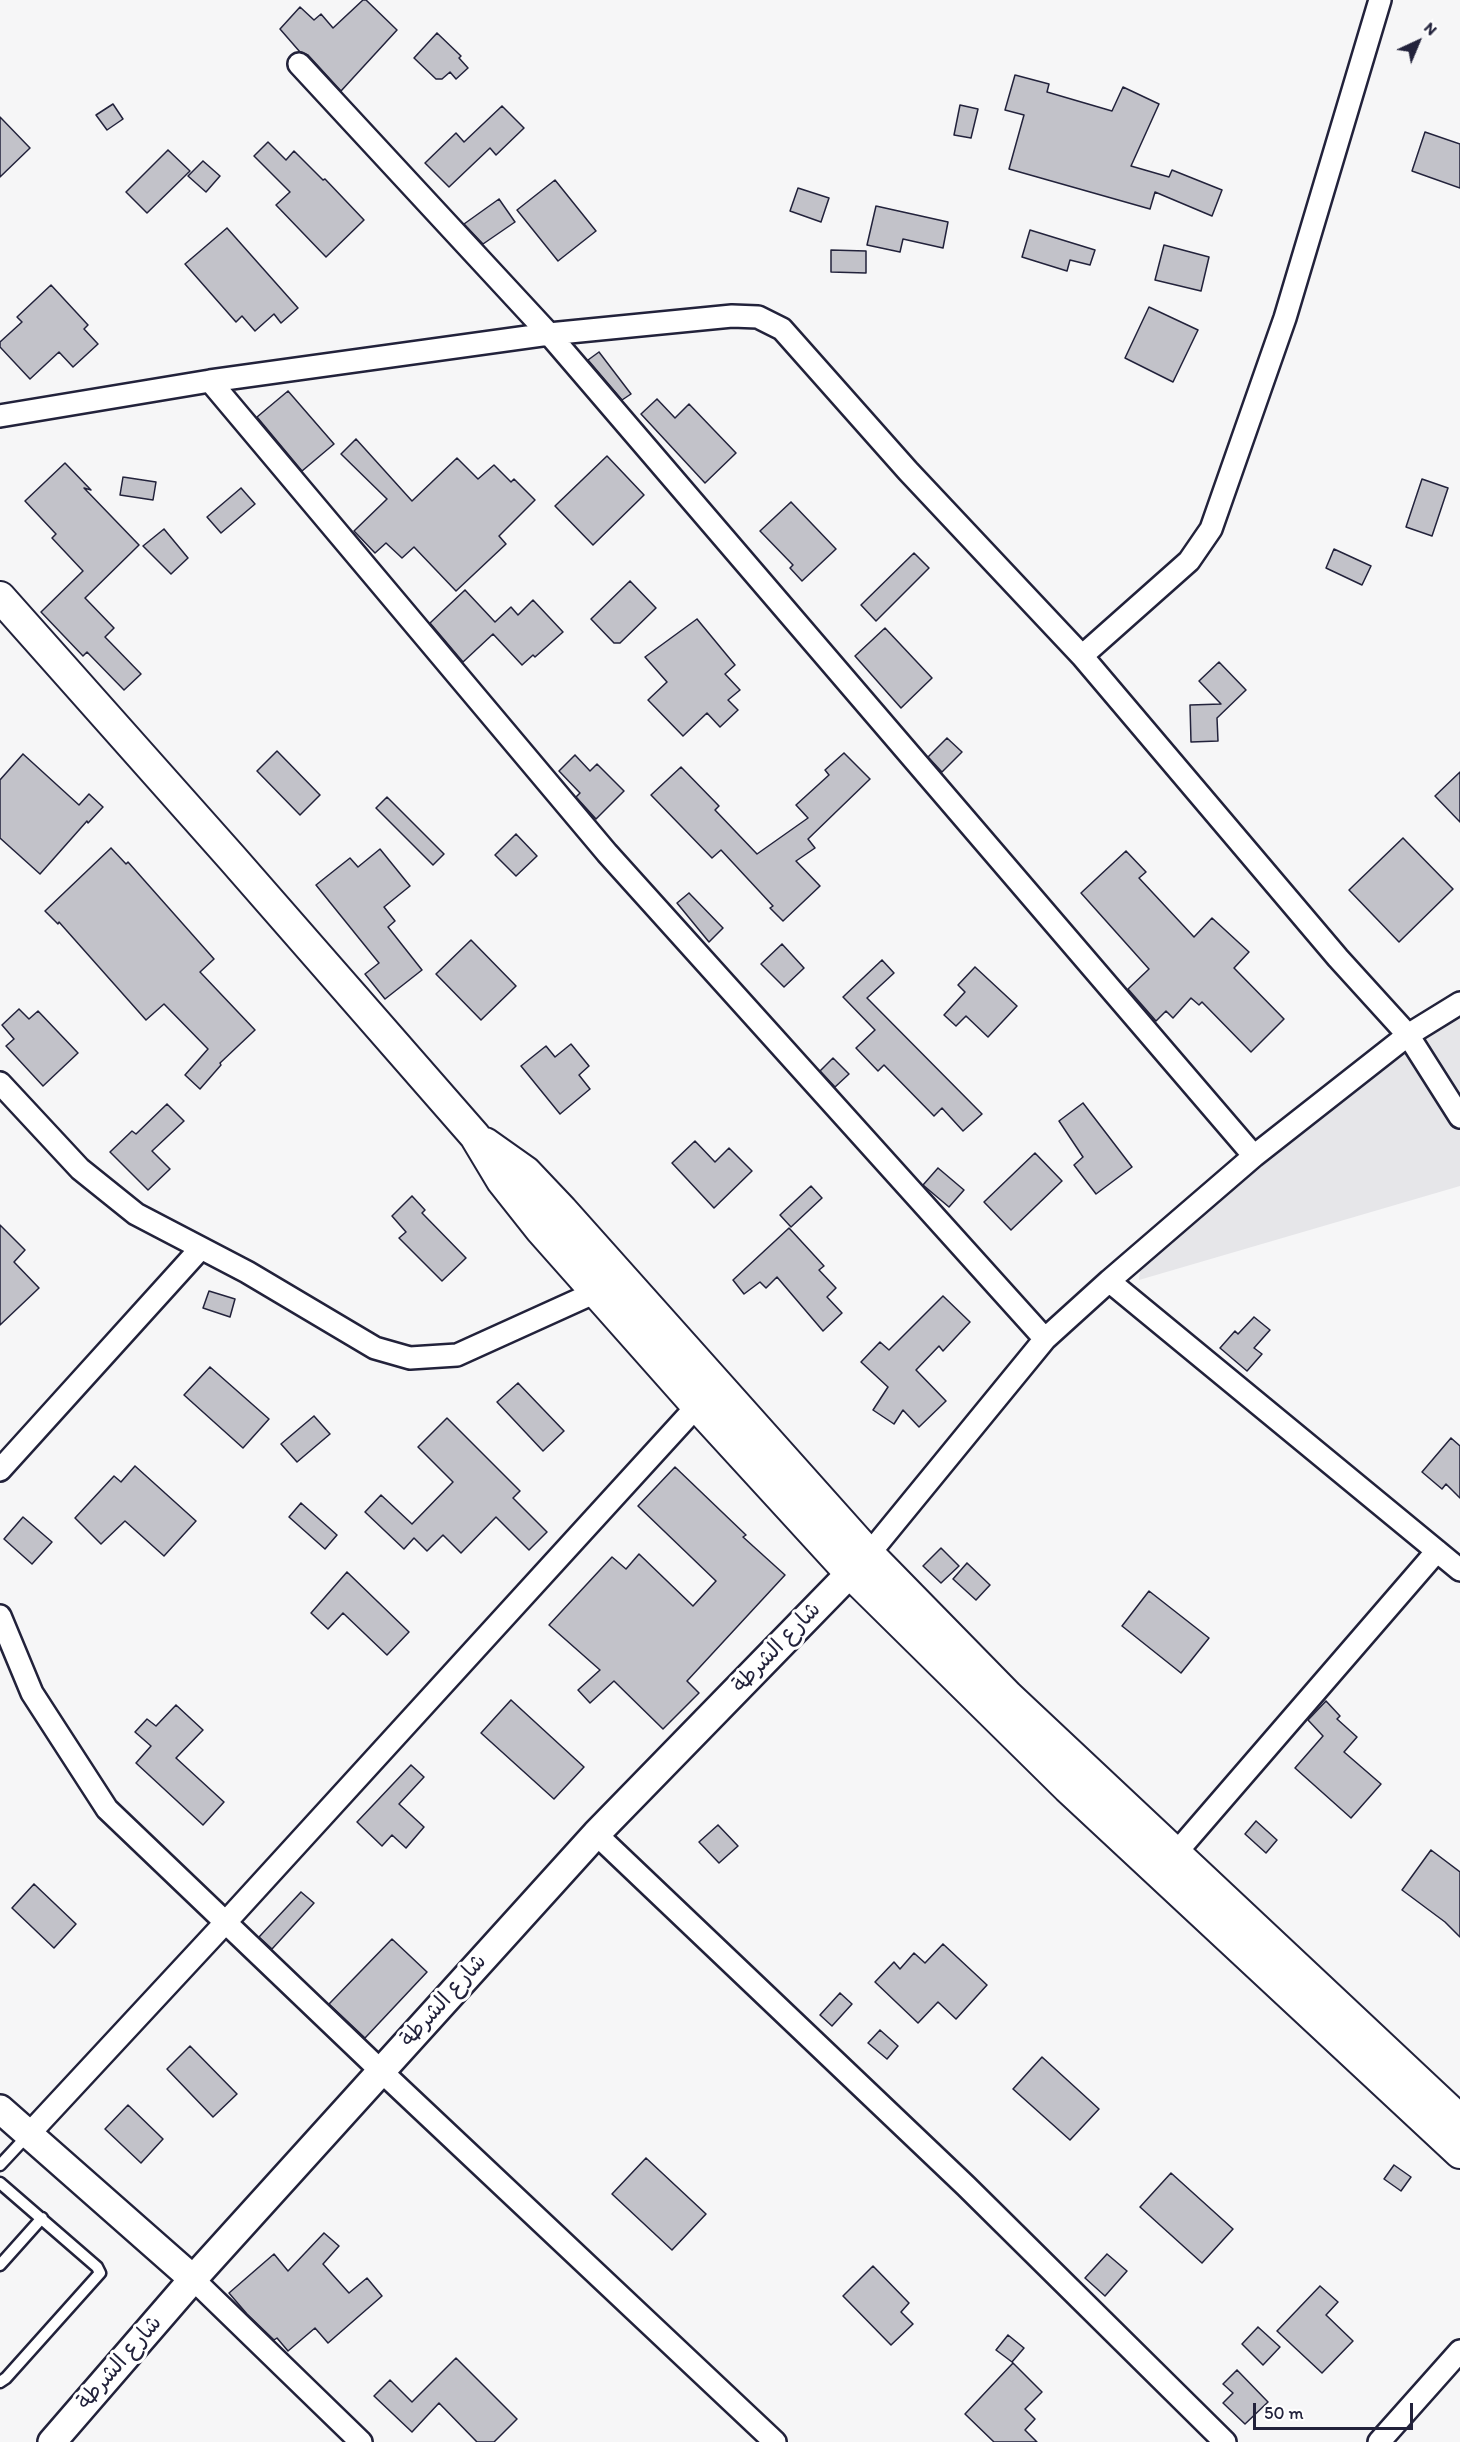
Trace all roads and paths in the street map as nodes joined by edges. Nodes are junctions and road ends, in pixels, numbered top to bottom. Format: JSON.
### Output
{"nodes":[{"id":1,"x":1380,"y":0,"type":"edge"},
{"id":2,"x":299,"y":64,"type":"dead end"},
{"id":3,"x":549,"y":334,"type":"junction"},
{"id":4,"x":210,"y":381,"type":"junction"},
{"id":5,"x":0,"y":416,"type":"edge"},
{"id":6,"x":0,"y":597,"type":"edge"},
{"id":7,"x":1082,"y":656,"type":"junction"},
{"id":8,"x":1460,"y":1003,"type":"edge"},
{"id":9,"x":1408,"y":1035,"type":"junction"},
{"id":10,"x":0,"y":1083,"type":"edge"},
{"id":11,"x":1460,"y":1117,"type":"edge"},
{"id":12,"x":475,"y":1136,"type":"junction"},
{"id":13,"x":1254,"y":1156,"type":"junction"},
{"id":14,"x":201,"y":1248,"type":"junction"},
{"id":15,"x":1109,"y":1281,"type":"junction"},
{"id":16,"x":596,"y":1292,"type":"junction"},
{"id":17,"x":1045,"y":1339,"type":"junction"},
{"id":18,"x":698,"y":1406,"type":"junction"},
{"id":19,"x":0,"y":1470,"type":"edge"},
{"id":20,"x":1437,"y":1551,"type":"junction"},
{"id":21,"x":859,"y":1564,"type":"junction"},
{"id":22,"x":1460,"y":1570,"type":"edge"},
{"id":23,"x":0,"y":1616,"type":"edge"},
{"id":24,"x":596,"y":1834,"type":"junction"},
{"id":25,"x":1176,"y":1854,"type":"junction"},
{"id":26,"x":225,"y":1923,"type":"junction"},
{"id":27,"x":381,"y":2071,"type":"junction"},
{"id":28,"x":0,"y":2109,"type":"edge"},
{"id":29,"x":1460,"y":2120,"type":"edge"},
{"id":30,"x":28,"y":2134,"type":"junction"},
{"id":31,"x":1460,"y":2153,"type":"edge"},
{"id":32,"x":0,"y":2165,"type":"edge"},
{"id":33,"x":0,"y":2183,"type":"edge"},
{"id":34,"x":42,"y":2218,"type":"junction"},
{"id":35,"x":0,"y":2265,"type":"edge"},
{"id":36,"x":193,"y":2279,"type":"junction"},
{"id":37,"x":1460,"y":2351,"type":"edge"},
{"id":38,"x":0,"y":2382,"type":"edge"},
{"id":39,"x":52,"y":2442,"type":"edge"},
{"id":40,"x":361,"y":2442,"type":"edge"},
{"id":41,"x":775,"y":2442,"type":"edge"},
{"id":42,"x":1225,"y":2442,"type":"edge"},
{"id":43,"x":1379,"y":2442,"type":"edge"}],
"edges":[{"from":1,"to":7,"type":"street"},
{"from":2,"to":3,"type":"street"},
{"from":3,"to":4,"type":"street"},
{"from":3,"to":7,"type":"street"},
{"from":3,"to":13,"type":"street"},
{"from":4,"to":5,"type":"street"},
{"from":4,"to":17,"type":"street"},
{"from":6,"to":12,"type":"main road"},
{"from":7,"to":9,"type":"street"},
{"from":8,"to":9,"type":"street"},
{"from":9,"to":11,"type":"street"},
{"from":9,"to":13,"type":"street"},
{"from":10,"to":14,"type":"street"},
{"from":12,"to":16,"type":"main road"},
{"from":12,"to":21,"type":"main road"},
{"from":13,"to":15,"type":"street"},
{"from":14,"to":16,"type":"street"},
{"from":14,"to":19,"type":"street"},
{"from":15,"to":17,"type":"street"},
{"from":15,"to":20,"type":"street"},
{"from":16,"to":18,"type":"main road"},
{"from":17,"to":21,"type":"street"},
{"from":18,"to":21,"type":"main road"},
{"from":18,"to":26,"type":"street"},
{"from":20,"to":22,"type":"street"},
{"from":20,"to":25,"type":"street"},
{"from":21,"to":24,"type":"street","name":"شارع الشرطة"},
{"from":21,"to":25,"type":"main road"},
{"from":21,"to":31,"type":"main road"},
{"from":23,"to":26,"type":"street"},
{"from":24,"to":27,"type":"street","name":"شارع الشرطة"},
{"from":24,"to":42,"type":"street"},
{"from":25,"to":29,"type":"main road"},
{"from":26,"to":27,"type":"street"},
{"from":26,"to":30,"type":"street"},
{"from":27,"to":36,"type":"street","name":"شارع الشرطة"},
{"from":27,"to":41,"type":"street"},
{"from":28,"to":30,"type":"street"},
{"from":30,"to":32,"type":"lane"},
{"from":30,"to":36,"type":"street"},
{"from":33,"to":34,"type":"lane"},
{"from":34,"to":35,"type":"lane"},
{"from":34,"to":38,"type":"lane"},
{"from":36,"to":39,"type":"street","name":"شارع الشرطة"},
{"from":36,"to":40,"type":"street"},
{"from":37,"to":43,"type":"street"}]}
